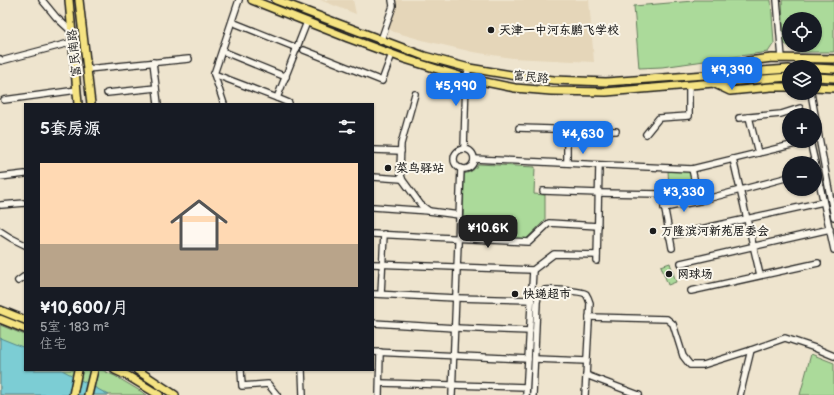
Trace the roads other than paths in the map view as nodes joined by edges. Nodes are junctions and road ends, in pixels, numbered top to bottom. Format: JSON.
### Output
{"nodes":[{"id":1,"x":42,"y":0,"type":"edge"},
{"id":2,"x":69,"y":0,"type":"edge"},
{"id":3,"x":80,"y":0,"type":"edge"},
{"id":4,"x":239,"y":0,"type":"edge"},
{"id":5,"x":252,"y":0,"type":"edge"},
{"id":6,"x":276,"y":0,"type":"edge"},
{"id":7,"x":392,"y":0,"type":"edge"},
{"id":8,"x":777,"y":0,"type":"edge"},
{"id":9,"x":232,"y":22,"type":"junction"},
{"id":10,"x":307,"y":22,"type":"junction"},
{"id":11,"x":72,"y":32,"type":"junction"},
{"id":12,"x":381,"y":40,"type":"junction"},
{"id":13,"x":73,"y":42,"type":"junction"},
{"id":14,"x":297,"y":48,"type":"junction"},
{"id":15,"x":304,"y":50,"type":"dead end"},
{"id":16,"x":222,"y":51,"type":"junction"},
{"id":17,"x":392,"y":54,"type":"junction"},
{"id":18,"x":782,"y":58,"type":"junction"},
{"id":19,"x":0,"y":59,"type":"edge"},
{"id":20,"x":189,"y":59,"type":"dead end"},
{"id":21,"x":834,"y":59,"type":"edge"},
{"id":22,"x":153,"y":62,"type":"junction"},
{"id":23,"x":469,"y":68,"type":"junction"},
{"id":24,"x":822,"y":68,"type":"edge"},
{"id":25,"x":87,"y":69,"type":"junction"},
{"id":26,"x":782,"y":69,"type":"edge"},
{"id":27,"x":834,"y":69,"type":"edge"},
{"id":28,"x":214,"y":74,"type":"junction"},
{"id":29,"x":709,"y":74,"type":"junction"},
{"id":30,"x":286,"y":77,"type":"junction"},
{"id":31,"x":822,"y":77,"type":"edge"},
{"id":32,"x":466,"y":78,"type":"junction"},
{"id":33,"x":782,"y":78,"type":"edge"},
{"id":34,"x":834,"y":78,"type":"edge"},
{"id":35,"x":713,"y":83,"type":"junction"},
{"id":36,"x":689,"y":85,"type":"junction"},
{"id":37,"x":782,"y":87,"type":"edge"},
{"id":38,"x":822,"y":87,"type":"edge"},
{"id":39,"x":156,"y":88,"type":"junction"},
{"id":40,"x":834,"y":88,"type":"edge"},
{"id":41,"x":77,"y":90,"type":"junction"},
{"id":42,"x":107,"y":93,"type":"dead end"},
{"id":43,"x":415,"y":94,"type":"dead end"},
{"id":44,"x":278,"y":98,"type":"junction"},
{"id":45,"x":4,"y":100,"type":"dead end"},
{"id":46,"x":78,"y":103,"type":"edge"},
{"id":47,"x":91,"y":103,"type":"edge"},
{"id":48,"x":158,"y":103,"type":"edge"},
{"id":49,"x":224,"y":103,"type":"edge"},
{"id":50,"x":289,"y":103,"type":"edge"},
{"id":51,"x":782,"y":114,"type":"edge"},
{"id":52,"x":749,"y":117,"type":"junction"},
{"id":53,"x":739,"y":118,"type":"dead end"},
{"id":54,"x":519,"y":128,"type":"dead end"},
{"id":55,"x":567,"y":129,"type":"junction"},
{"id":56,"x":616,"y":131,"type":"dead end"},
{"id":57,"x":646,"y":134,"type":"dead end"},
{"id":58,"x":782,"y":147,"type":"edge"},
{"id":59,"x":464,"y":148,"type":"junction"},
{"id":60,"x":821,"y":148,"type":"edge"},
{"id":61,"x":374,"y":150,"type":"edge"},
{"id":62,"x":401,"y":151,"type":"junction"},
{"id":63,"x":758,"y":153,"type":"junction"},
{"id":64,"x":474,"y":159,"type":"junction"},
{"id":65,"x":733,"y":159,"type":"junction"},
{"id":66,"x":567,"y":163,"type":"junction"},
{"id":67,"x":600,"y":165,"type":"junction"},
{"id":68,"x":461,"y":168,"type":"junction"},
{"id":69,"x":825,"y":168,"type":"junction"},
{"id":70,"x":692,"y":169,"type":"junction"},
{"id":71,"x":822,"y":169,"type":"edge"},
{"id":72,"x":24,"y":174,"type":"edge"},
{"id":73,"x":0,"y":176,"type":"edge"},
{"id":74,"x":374,"y":177,"type":"edge"},
{"id":75,"x":402,"y":179,"type":"junction"},
{"id":76,"x":782,"y":179,"type":"edge"},
{"id":77,"x":740,"y":190,"type":"junction"},
{"id":78,"x":543,"y":191,"type":"dead end"},
{"id":79,"x":599,"y":193,"type":"junction"},
{"id":80,"x":822,"y":196,"type":"edge"},
{"id":81,"x":699,"y":201,"type":"junction"},
{"id":82,"x":24,"y":202,"type":"edge"},
{"id":83,"x":823,"y":202,"type":"junction"},
{"id":84,"x":1,"y":205,"type":"edge"},
{"id":85,"x":374,"y":207,"type":"edge"},
{"id":86,"x":664,"y":208,"type":"junction"},
{"id":87,"x":429,"y":211,"type":"junction"},
{"id":88,"x":459,"y":216,"type":"junction"},
{"id":89,"x":834,"y":217,"type":"edge"},
{"id":90,"x":747,"y":218,"type":"junction"},
{"id":91,"x":598,"y":226,"type":"junction"},
{"id":92,"x":830,"y":229,"type":"junction"},
{"id":93,"x":0,"y":230,"type":"edge"},
{"id":94,"x":374,"y":234,"type":"edge"},
{"id":95,"x":384,"y":234,"type":"junction"},
{"id":96,"x":669,"y":236,"type":"junction"},
{"id":97,"x":458,"y":238,"type":"junction"},
{"id":98,"x":24,"y":244,"type":"edge"},
{"id":99,"x":753,"y":246,"type":"junction"},
{"id":100,"x":672,"y":248,"type":"dead end"},
{"id":101,"x":834,"y":250,"type":"edge"},
{"id":102,"x":681,"y":263,"type":"dead end"},
{"id":103,"x":818,"y":263,"type":"dead end"},
{"id":104,"x":374,"y":264,"type":"edge"},
{"id":105,"x":382,"y":265,"type":"junction"},
{"id":106,"x":457,"y":268,"type":"junction"},
{"id":107,"x":533,"y":270,"type":"junction"},
{"id":108,"x":760,"y":275,"type":"junction"},
{"id":109,"x":24,"y":277,"type":"edge"},
{"id":110,"x":18,"y":281,"type":"dead end"},
{"id":111,"x":691,"y":291,"type":"dead end"},
{"id":112,"x":374,"y":294,"type":"edge"},
{"id":113,"x":382,"y":294,"type":"junction"},
{"id":114,"x":456,"y":298,"type":"junction"},
{"id":115,"x":531,"y":300,"type":"junction"},
{"id":116,"x":0,"y":310,"type":"edge"},
{"id":117,"x":589,"y":317,"type":"junction"},
{"id":118,"x":0,"y":319,"type":"edge"},
{"id":119,"x":24,"y":320,"type":"edge"},
{"id":120,"x":374,"y":323,"type":"edge"},
{"id":121,"x":455,"y":328,"type":"junction"},
{"id":122,"x":24,"y":329,"type":"edge"},
{"id":123,"x":530,"y":330,"type":"junction"},
{"id":124,"x":751,"y":350,"type":"junction"},
{"id":125,"x":374,"y":352,"type":"edge"},
{"id":126,"x":380,"y":352,"type":"junction"},
{"id":127,"x":454,"y":356,"type":"junction"},
{"id":128,"x":834,"y":356,"type":"edge"},
{"id":129,"x":532,"y":359,"type":"junction"},
{"id":130,"x":587,"y":361,"type":"junction"},
{"id":131,"x":78,"y":371,"type":"edge"},
{"id":132,"x":94,"y":371,"type":"edge"},
{"id":133,"x":117,"y":371,"type":"edge"},
{"id":134,"x":138,"y":371,"type":"edge"},
{"id":135,"x":146,"y":371,"type":"edge"},
{"id":136,"x":241,"y":371,"type":"edge"},
{"id":137,"x":302,"y":371,"type":"edge"},
{"id":138,"x":586,"y":374,"type":"junction"},
{"id":139,"x":380,"y":382,"type":"junction"},
{"id":140,"x":156,"y":383,"type":"junction"},
{"id":141,"x":453,"y":385,"type":"junction"},
{"id":142,"x":526,"y":387,"type":"junction"},
{"id":143,"x":73,"y":395,"type":"edge"},
{"id":144,"x":88,"y":395,"type":"edge"},
{"id":145,"x":159,"y":395,"type":"edge"},
{"id":146,"x":175,"y":395,"type":"edge"},
{"id":147,"x":278,"y":395,"type":"edge"},
{"id":148,"x":303,"y":395,"type":"edge"},
{"id":149,"x":380,"y":395,"type":"edge"},
{"id":150,"x":452,"y":395,"type":"edge"},
{"id":151,"x":526,"y":395,"type":"edge"},
{"id":152,"x":533,"y":395,"type":"edge"},
{"id":153,"x":585,"y":395,"type":"edge"},
{"id":154,"x":639,"y":395,"type":"edge"},
{"id":155,"x":740,"y":395,"type":"edge"}],
"edges":[{"from":1,"to":11,"type":"street"},
{"from":2,"to":11,"type":"main road","name":"富民南路"},
{"from":3,"to":25,"type":"main road","name":"富民南路"},
{"from":4,"to":9,"type":"street"},
{"from":5,"to":10,"type":"main road","name":"富民路"},
{"from":6,"to":12,"type":"main road","name":"富民路"},
{"from":7,"to":12,"type":"street"},
{"from":8,"to":18,"type":"street"},
{"from":9,"to":14,"type":"street"},
{"from":9,"to":16,"type":"street"},
{"from":10,"to":14,"type":"street"},
{"from":10,"to":17,"type":"main road","name":"富民路"},
{"from":11,"to":13,"type":"main road","name":"富民南路"},
{"from":12,"to":23,"type":"main road","name":"富民路"},
{"from":13,"to":19,"type":"street"},
{"from":13,"to":41,"type":"main road","name":"富民南路"},
{"from":14,"to":30,"type":"street"},
{"from":15,"to":17,"type":"street"},
{"from":16,"to":28,"type":"street"},
{"from":16,"to":30,"type":"street"},
{"from":17,"to":32,"type":"main road","name":"富民路"},
{"from":18,"to":21,"type":"main road"},
{"from":18,"to":29,"type":"main road"},
{"from":20,"to":22,"type":"street"},
{"from":22,"to":25,"type":"street"},
{"from":22,"to":39,"type":"street"},
{"from":23,"to":29,"type":"main road","name":"富民路"},
{"from":23,"to":32,"type":"street"},
{"from":24,"to":27,"type":"main road"},
{"from":25,"to":47,"type":"main road","name":"富民南路"},
{"from":26,"to":29,"type":"main road","name":"富民路"},
{"from":28,"to":44,"type":"street"},
{"from":28,"to":49,"type":"street"},
{"from":30,"to":44,"type":"street"},
{"from":31,"to":34,"type":"main road"},
{"from":32,"to":36,"type":"main road","name":"富民路"},
{"from":32,"to":59,"type":"street"},
{"from":33,"to":35,"type":"main road","name":"富民路"},
{"from":35,"to":36,"type":"main road","name":"富民路"},
{"from":35,"to":37,"type":"main road"},
{"from":36,"to":57,"type":"street"},
{"from":38,"to":40,"type":"main road"},
{"from":39,"to":42,"type":"street"},
{"from":39,"to":48,"type":"street"},
{"from":41,"to":45,"type":"street"},
{"from":41,"to":46,"type":"main road","name":"富民南路"},
{"from":43,"to":62,"type":"street"},
{"from":44,"to":50,"type":"street"},
{"from":51,"to":52,"type":"street"},
{"from":52,"to":53,"type":"street"},
{"from":52,"to":63,"type":"street"},
{"from":54,"to":55,"type":"street"},
{"from":55,"to":56,"type":"street"},
{"from":55,"to":66,"type":"street"},
{"from":58,"to":63,"type":"street"},
{"from":59,"to":64,"type":"street"},
{"from":59,"to":68,"type":"street"},
{"from":60,"to":69,"type":"street"},
{"from":61,"to":62,"type":"street"},
{"from":62,"to":75,"type":"street"},
{"from":63,"to":65,"type":"street"},
{"from":64,"to":66,"type":"street"},
{"from":64,"to":68,"type":"street"},
{"from":65,"to":70,"type":"street"},
{"from":65,"to":77,"type":"street"},
{"from":66,"to":67,"type":"street"},
{"from":67,"to":70,"type":"street"},
{"from":67,"to":79,"type":"street"},
{"from":68,"to":88,"type":"street"},
{"from":69,"to":71,"type":"street"},
{"from":69,"to":89,"type":"street"},
{"from":70,"to":81,"type":"street"},
{"from":72,"to":73,"type":"street"},
{"from":74,"to":75,"type":"street"},
{"from":75,"to":87,"type":"street"},
{"from":76,"to":77,"type":"street"},
{"from":77,"to":81,"type":"street"},
{"from":77,"to":90,"type":"street"},
{"from":78,"to":79,"type":"street"},
{"from":79,"to":86,"type":"street"},
{"from":79,"to":91,"type":"street"},
{"from":80,"to":83,"type":"street"},
{"from":81,"to":86,"type":"street"},
{"from":82,"to":84,"type":"street"},
{"from":83,"to":90,"type":"street"},
{"from":83,"to":92,"type":"street"},
{"from":85,"to":87,"type":"street"},
{"from":86,"to":96,"type":"street"},
{"from":87,"to":88,"type":"street"},
{"from":88,"to":97,"type":"street"},
{"from":90,"to":96,"type":"street"},
{"from":90,"to":99,"type":"street"},
{"from":91,"to":97,"type":"street"},
{"from":91,"to":107,"type":"street"},
{"from":92,"to":99,"type":"street"},
{"from":92,"to":101,"type":"street"},
{"from":93,"to":98,"type":"street"},
{"from":94,"to":95,"type":"street"},
{"from":95,"to":97,"type":"street"},
{"from":95,"to":105,"type":"street"},
{"from":96,"to":100,"type":"street"},
{"from":97,"to":106,"type":"street"},
{"from":99,"to":102,"type":"street"},
{"from":99,"to":108,"type":"street"},
{"from":103,"to":108,"type":"street"},
{"from":104,"to":105,"type":"street"},
{"from":105,"to":106,"type":"street"},
{"from":105,"to":113,"type":"street"},
{"from":106,"to":107,"type":"street"},
{"from":106,"to":114,"type":"street"},
{"from":107,"to":115,"type":"street"},
{"from":108,"to":111,"type":"street"},
{"from":109,"to":110,"type":"street"},
{"from":112,"to":113,"type":"street"},
{"from":113,"to":114,"type":"street"},
{"from":114,"to":115,"type":"street"},
{"from":114,"to":121,"type":"street"},
{"from":115,"to":123,"type":"street"},
{"from":116,"to":119,"type":"main road"},
{"from":117,"to":124,"type":"street"},
{"from":117,"to":129,"type":"street"},
{"from":117,"to":130,"type":"street"},
{"from":118,"to":122,"type":"main road"},
{"from":120,"to":121,"type":"street"},
{"from":121,"to":123,"type":"street"},
{"from":121,"to":127,"type":"street"},
{"from":123,"to":129,"type":"street"},
{"from":124,"to":128,"type":"street"},
{"from":124,"to":155,"type":"street"},
{"from":125,"to":126,"type":"street"},
{"from":126,"to":127,"type":"street"},
{"from":126,"to":139,"type":"street"},
{"from":127,"to":129,"type":"street"},
{"from":127,"to":141,"type":"street"},
{"from":129,"to":130,"type":"street"},
{"from":129,"to":142,"type":"street"},
{"from":129,"to":152,"type":"street"},
{"from":130,"to":138,"type":"street"},
{"from":131,"to":143,"type":"main road"},
{"from":132,"to":144,"type":"main road"},
{"from":133,"to":145,"type":"main road"},
{"from":134,"to":140,"type":"main road"},
{"from":135,"to":140,"type":"main road"},
{"from":136,"to":147,"type":"street"},
{"from":137,"to":148,"type":"street"},
{"from":138,"to":153,"type":"street"},
{"from":138,"to":154,"type":"street"},
{"from":139,"to":141,"type":"street"},
{"from":139,"to":149,"type":"street"},
{"from":140,"to":146,"type":"main road"},
{"from":141,"to":142,"type":"street"},
{"from":141,"to":150,"type":"street"},
{"from":142,"to":151,"type":"street"}]}
